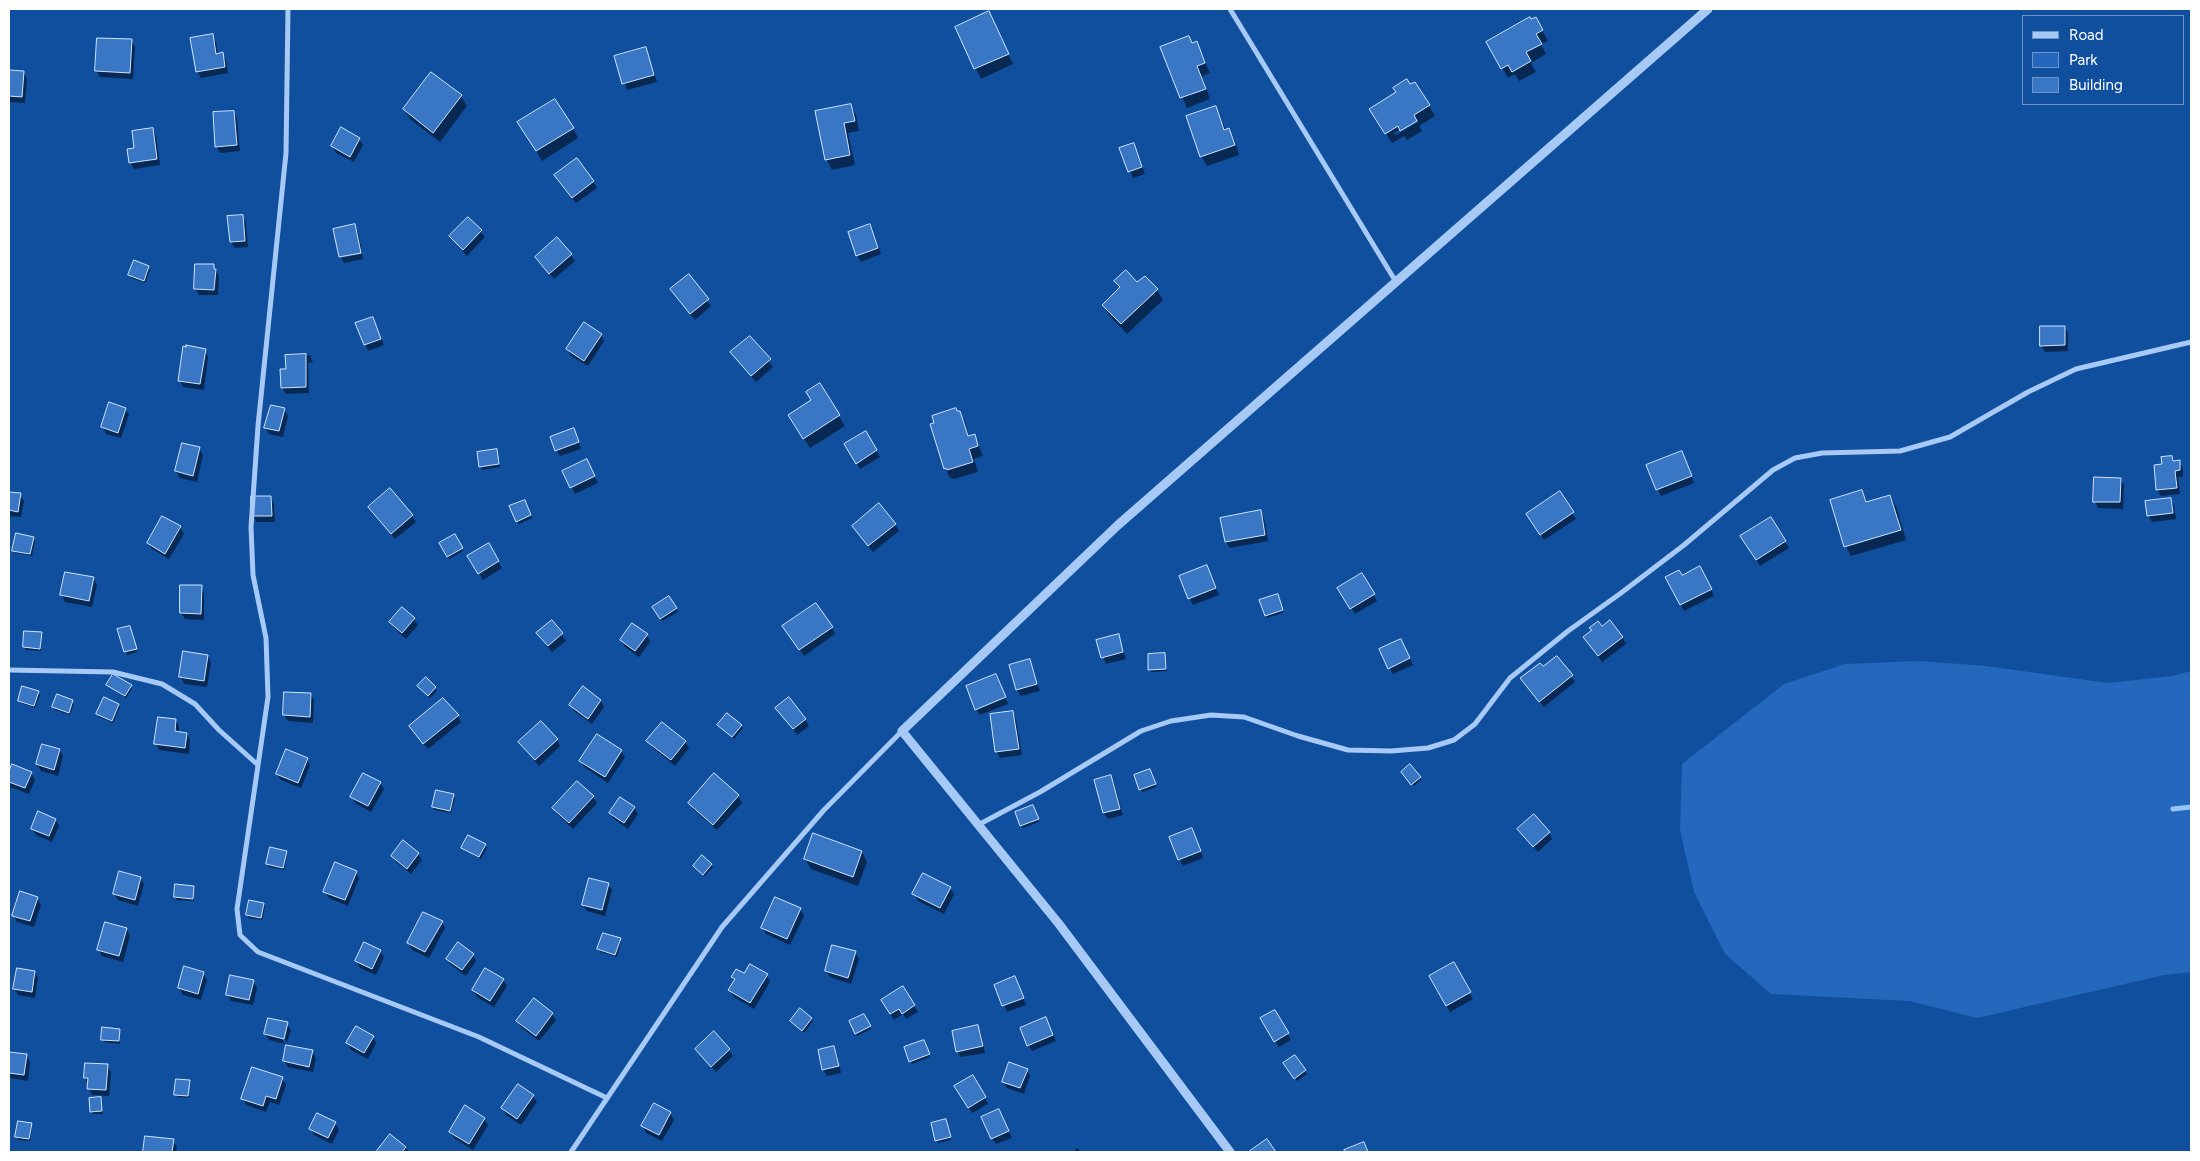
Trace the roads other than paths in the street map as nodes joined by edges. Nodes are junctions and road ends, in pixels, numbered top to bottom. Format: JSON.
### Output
{"nodes":[{"id":1,"x":288,"y":9,"type":"edge"},
{"id":2,"x":1230,"y":9,"type":"edge"},
{"id":3,"x":1708,"y":9,"type":"edge"},
{"id":4,"x":1396,"y":282,"type":"junction"},
{"id":5,"x":2191,"y":342,"type":"edge"},
{"id":6,"x":9,"y":670,"type":"edge"},
{"id":7,"x":902,"y":731,"type":"junction"},
{"id":8,"x":258,"y":765,"type":"junction"},
{"id":9,"x":978,"y":825,"type":"junction"},
{"id":10,"x":607,"y":1098,"type":"junction"},
{"id":11,"x":571,"y":1152,"type":"edge"},
{"id":12,"x":1230,"y":1152,"type":"edge"}],
"edges":[{"from":1,"to":8,"type":"street"},
{"from":2,"to":4,"type":"street"},
{"from":3,"to":4,"type":"street"},
{"from":4,"to":7,"type":"street"},
{"from":5,"to":9,"type":"street"},
{"from":6,"to":8,"type":"street"},
{"from":7,"to":9,"type":"street"},
{"from":7,"to":10,"type":"street"},
{"from":8,"to":10,"type":"street"},
{"from":9,"to":12,"type":"street"},
{"from":10,"to":11,"type":"street"}]}
